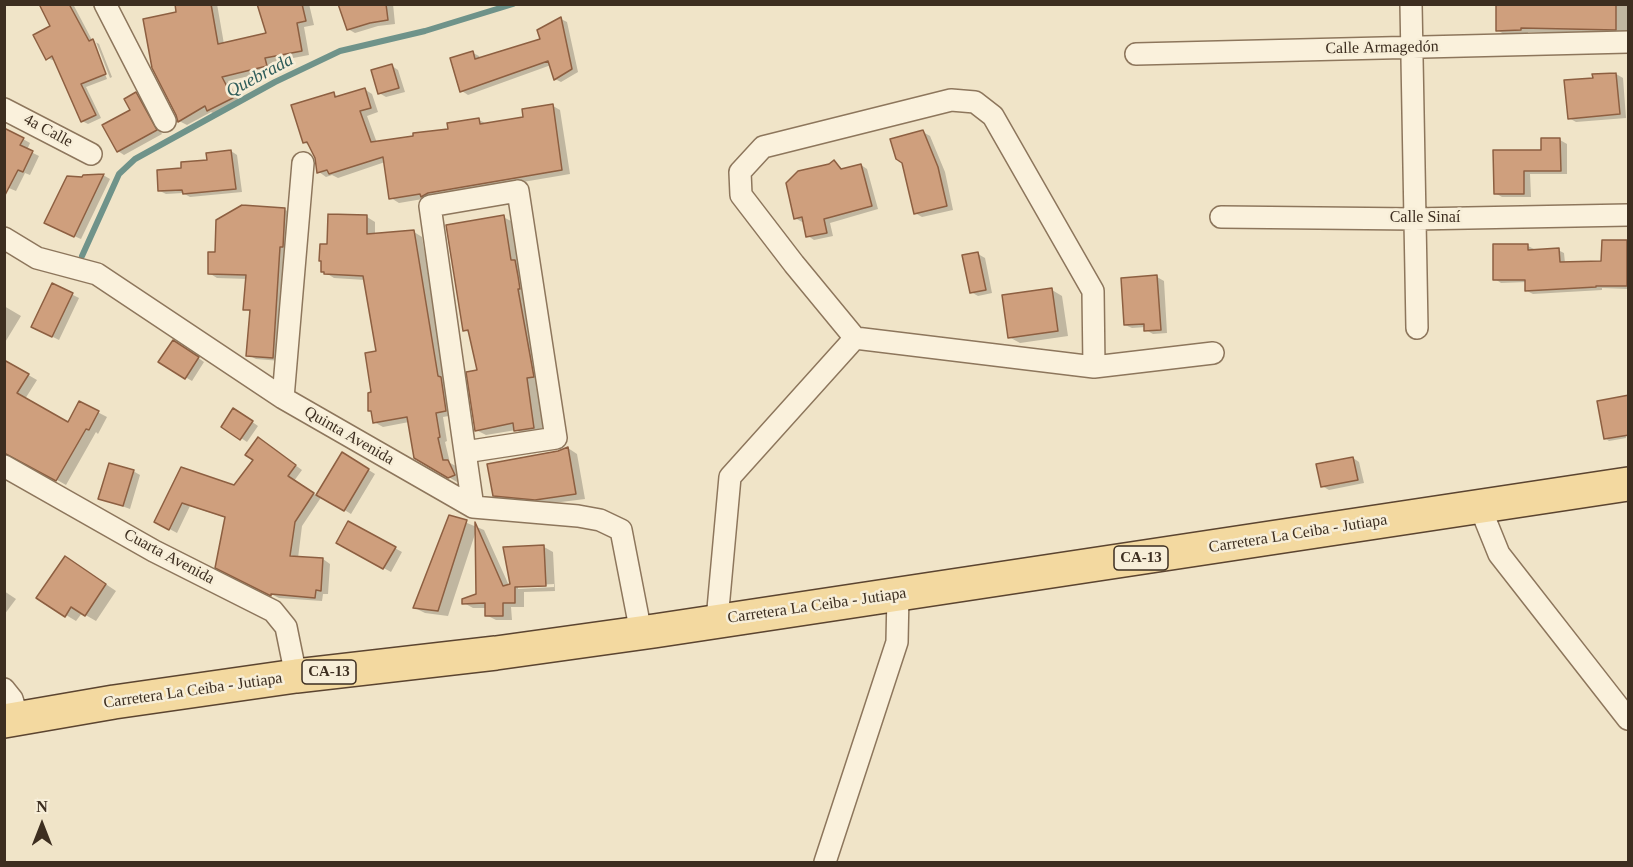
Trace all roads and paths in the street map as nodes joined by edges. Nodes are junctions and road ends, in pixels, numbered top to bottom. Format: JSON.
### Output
{"nodes":[{"id":1,"x":105,"y":4,"type":"edge"},
{"id":2,"x":1411,"y":4,"type":"edge"},
{"id":3,"x":1629,"y":42,"type":"edge"},
{"id":4,"x":1412,"y":48,"type":"junction"},
{"id":5,"x":1136,"y":54,"type":"dead end"},
{"id":6,"x":4,"y":109,"type":"edge"},
{"id":7,"x":165,"y":122,"type":"dead end"},
{"id":8,"x":92,"y":154,"type":"dead end"},
{"id":9,"x":303,"y":163,"type":"dead end"},
{"id":10,"x":1629,"y":215,"type":"edge"},
{"id":11,"x":1221,"y":218,"type":"dead end"},
{"id":12,"x":1415,"y":219,"type":"junction"},
{"id":13,"x":4,"y":238,"type":"edge"},
{"id":14,"x":1417,"y":327,"type":"dead end"},
{"id":15,"x":855,"y":338,"type":"junction"},
{"id":16,"x":1213,"y":353,"type":"dead end"},
{"id":17,"x":1094,"y":367,"type":"junction"},
{"id":18,"x":283,"y":398,"type":"junction"},
{"id":19,"x":465,"y":452,"type":"junction"},
{"id":20,"x":4,"y":466,"type":"edge"},
{"id":21,"x":1629,"y":484,"type":"edge"},
{"id":22,"x":472,"y":507,"type":"junction"},
{"id":23,"x":1480,"y":507,"type":"junction"},
{"id":24,"x":898,"y":594,"type":"junction"},
{"id":25,"x":717,"y":620,"type":"junction"},
{"id":26,"x":642,"y":633,"type":"junction"},
{"id":27,"x":296,"y":676,"type":"junction"},
{"id":28,"x":4,"y":689,"type":"edge"},
{"id":29,"x":11,"y":719,"type":"edge"},
{"id":30,"x":1629,"y":719,"type":"edge"},
{"id":31,"x":825,"y":862,"type":"edge"}],
"edges":[{"from":1,"to":7,"type":"street"},
{"from":2,"to":4,"type":"street"},
{"from":3,"to":4,"type":"street","name":"Calle Armagedón"},
{"from":4,"to":5,"type":"street","name":"Calle Armagedón"},
{"from":4,"to":12,"type":"street"},
{"from":6,"to":8,"type":"street","name":"4a Calle"},
{"from":9,"to":18,"type":"street"},
{"from":10,"to":12,"type":"street","name":"Calle Sinaí"},
{"from":11,"to":12,"type":"street","name":"Calle Sinaí"},
{"from":12,"to":14,"type":"street"},
{"from":13,"to":18,"type":"street","name":"Quinta Avenida"},
{"from":15,"to":17,"type":"street"},
{"from":15,"to":17,"type":"street"},
{"from":15,"to":25,"type":"street"},
{"from":16,"to":17,"type":"street"},
{"from":18,"to":22,"type":"street","name":"Quinta Avenida"},
{"from":19,"to":19,"type":"street"},
{"from":19,"to":22,"type":"street"},
{"from":20,"to":27,"type":"street","name":"Cuarta Avenida"},
{"from":21,"to":23,"type":"main road","name":"Carretera La Ceiba - Jutiapa","number":"CA-13"},
{"from":22,"to":26,"type":"street","name":"Quinta Avenida"},
{"from":23,"to":24,"type":"main road","name":"Carretera La Ceiba - Jutiapa","number":"CA-13"},
{"from":23,"to":30,"type":"street"},
{"from":24,"to":25,"type":"main road","name":"Carretera La Ceiba - Jutiapa","number":"CA-13"},
{"from":24,"to":31,"type":"street"},
{"from":25,"to":26,"type":"main road","name":"Carretera La Ceiba - Jutiapa","number":"CA-13"},
{"from":26,"to":27,"type":"main road","name":"Carretera La Ceiba - Jutiapa","number":"CA-13"},
{"from":27,"to":29,"type":"main road","name":"Carretera La Ceiba - Jutiapa","number":"CA-13"},
{"from":28,"to":29,"type":"street"}]}
